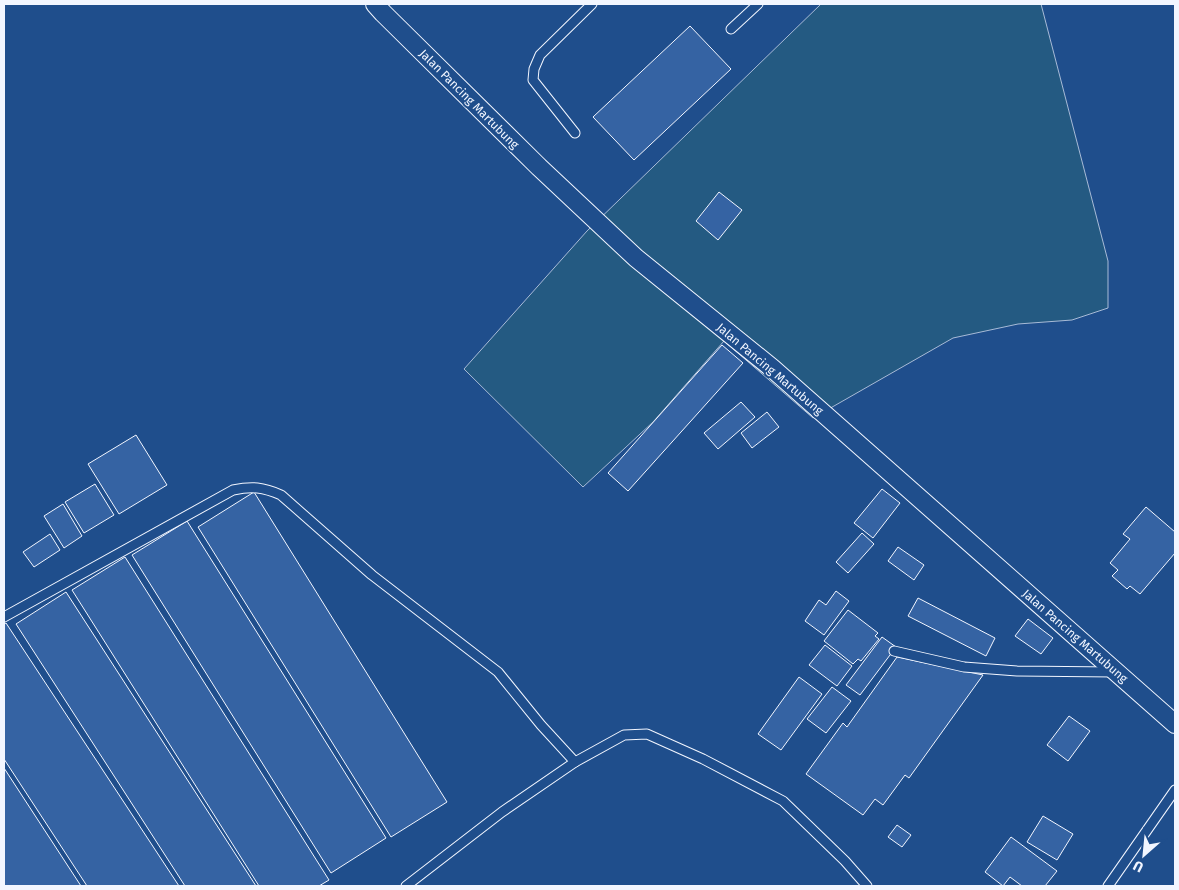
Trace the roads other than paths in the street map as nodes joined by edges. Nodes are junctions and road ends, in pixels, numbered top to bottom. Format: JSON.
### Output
{"nodes":[{"id":1,"x":376,"y":4,"type":"edge"},
{"id":2,"x":592,"y":4,"type":"edge"},
{"id":3,"x":758,"y":4,"type":"edge"},
{"id":4,"x":731,"y":29,"type":"dead end"},
{"id":5,"x":576,"y":134,"type":"dead end"},
{"id":6,"x":4,"y":617,"type":"edge"},
{"id":7,"x":894,"y":651,"type":"dead end"},
{"id":8,"x":1117,"y":672,"type":"junction"},
{"id":9,"x":1175,"y":724,"type":"edge"},
{"id":10,"x":575,"y":762,"type":"junction"},
{"id":11,"x":1175,"y":790,"type":"edge"},
{"id":12,"x":406,"y":886,"type":"edge"},
{"id":13,"x":867,"y":886,"type":"edge"},
{"id":14,"x":1108,"y":886,"type":"edge"}],
"edges":[{"from":1,"to":8,"type":"street","name":"Jalan Pancing Martubung"},
{"from":2,"to":5,"type":"lane"},
{"from":3,"to":4,"type":"lane"},
{"from":6,"to":10,"type":"lane"},
{"from":7,"to":8,"type":"lane"},
{"from":8,"to":9,"type":"street","name":"Jalan Pancing Martubung"},
{"from":10,"to":12,"type":"lane"},
{"from":10,"to":13,"type":"lane"},
{"from":11,"to":14,"type":"lane"}]}
